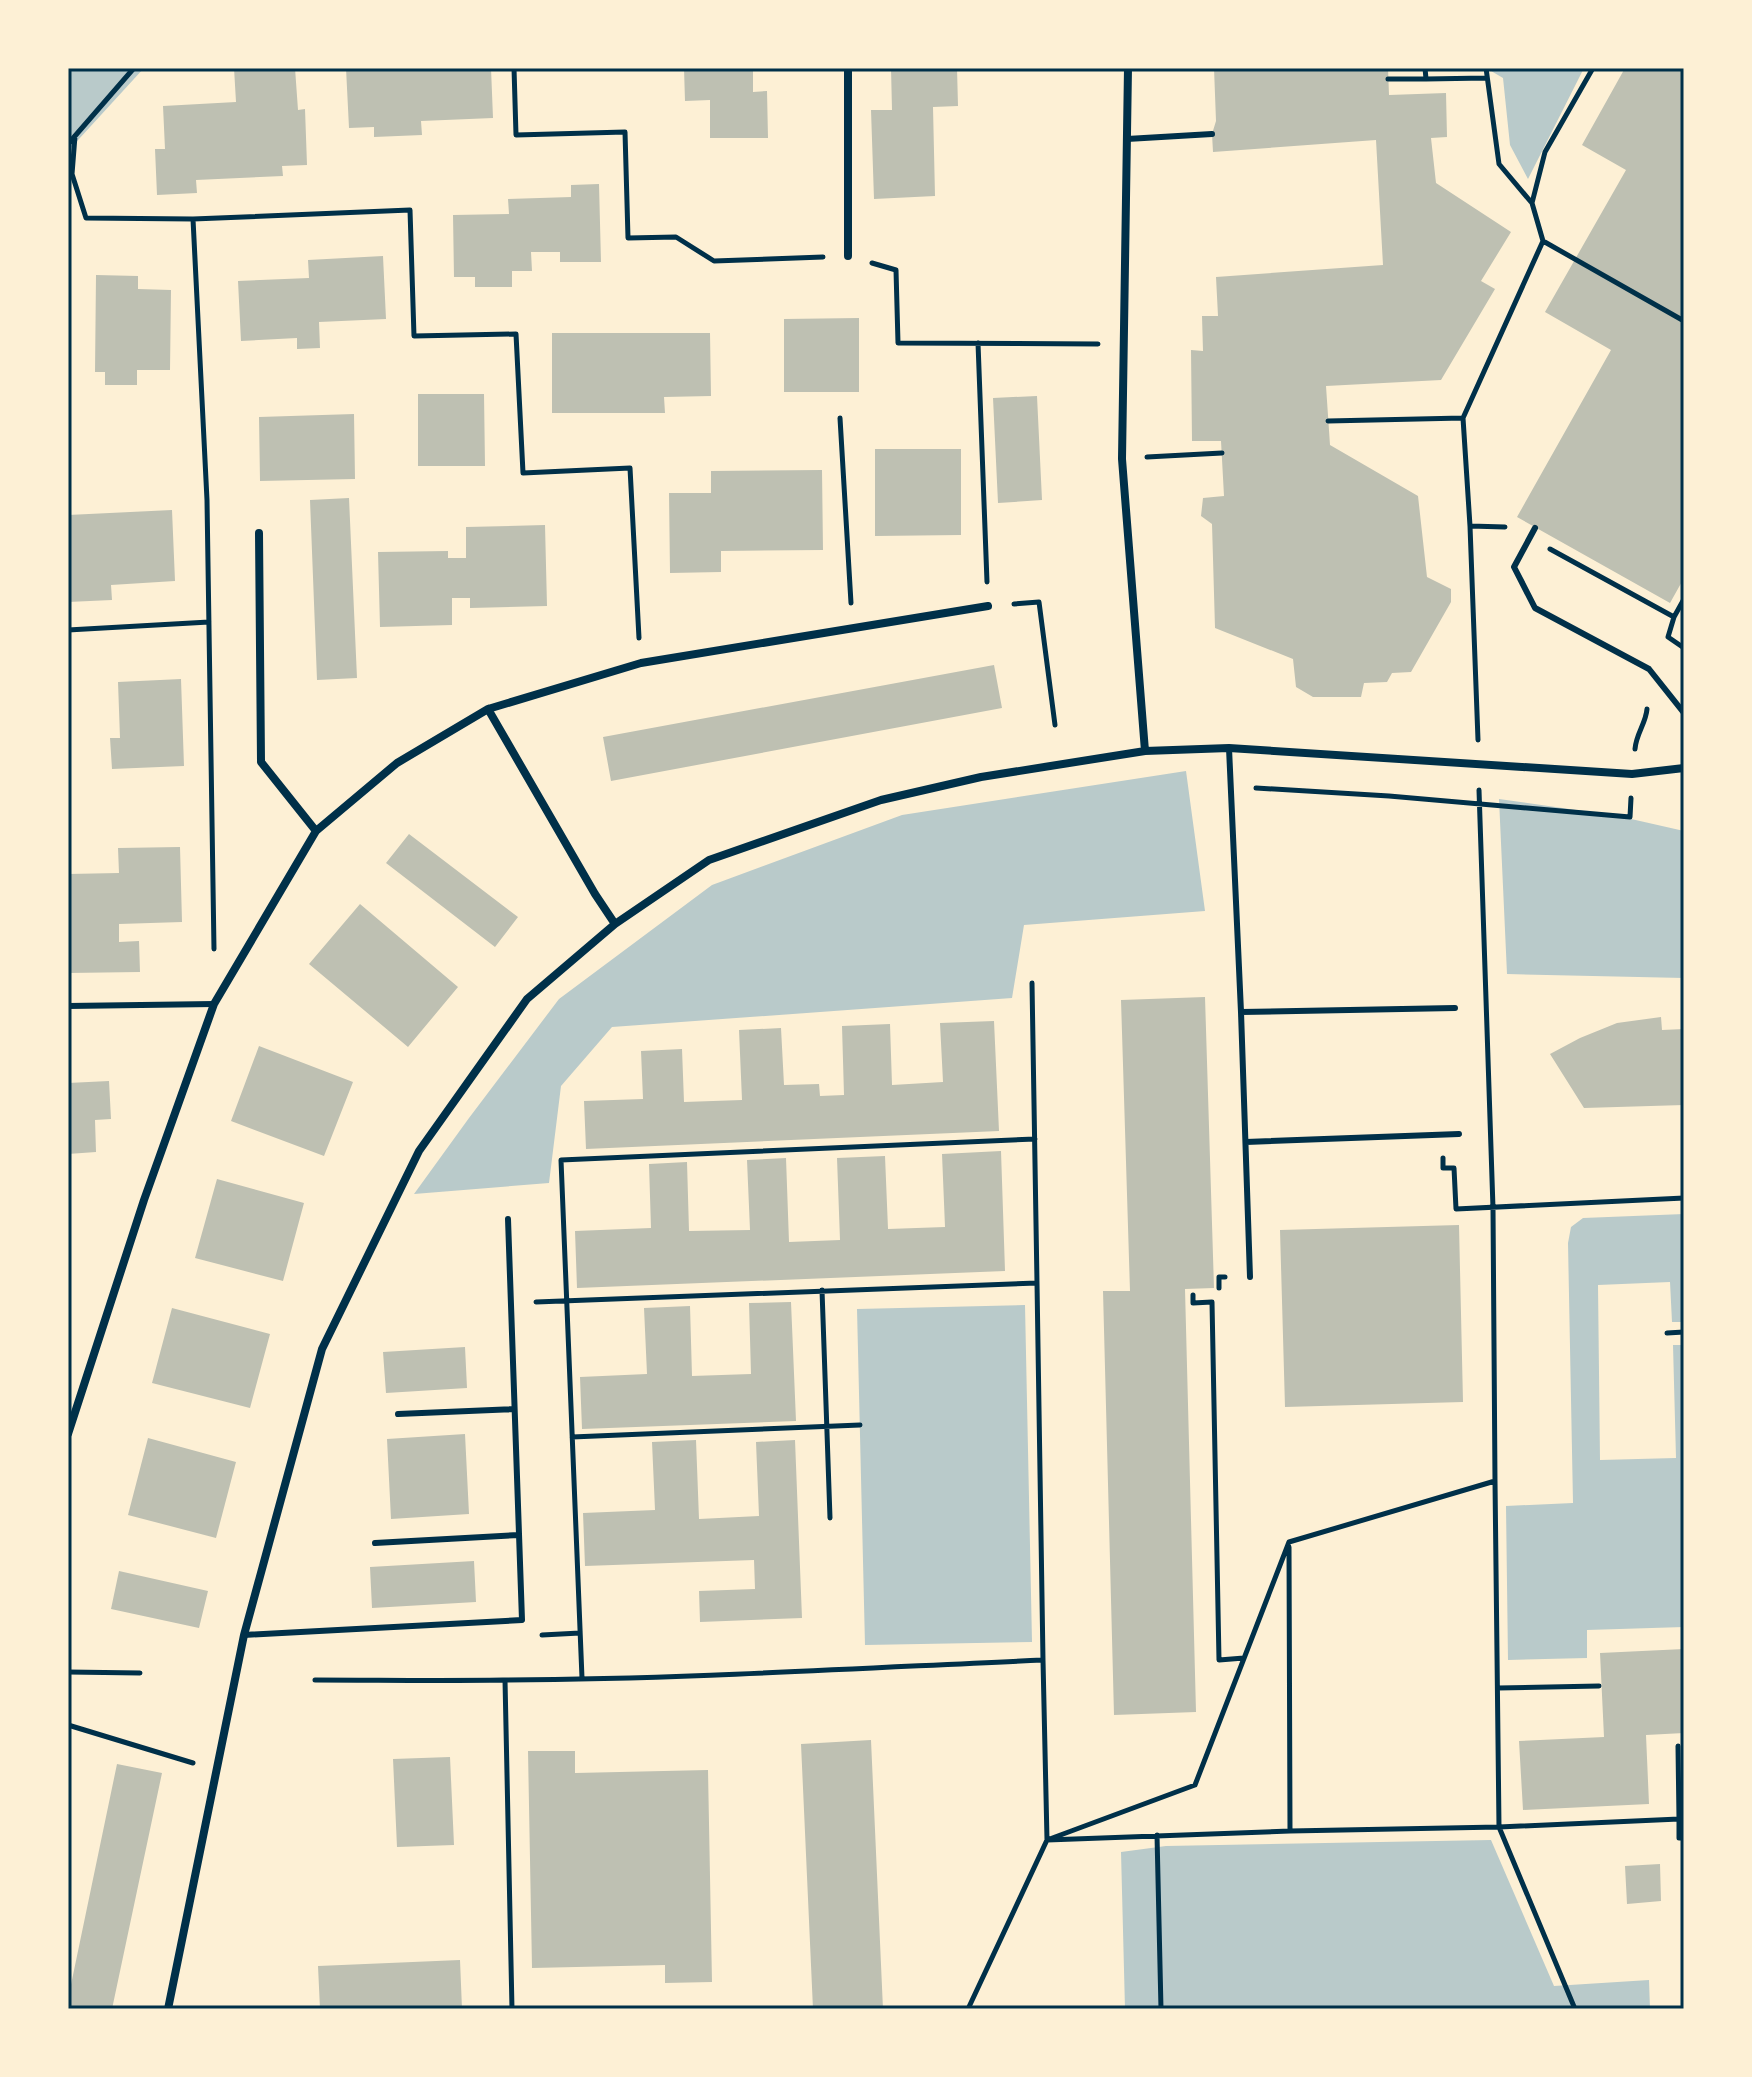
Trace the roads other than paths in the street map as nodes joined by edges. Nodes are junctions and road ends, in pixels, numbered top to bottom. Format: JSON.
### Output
{"nodes":[{"id":1,"x":848,"y":68,"type":"edge"},
{"id":2,"x":1128,"y":68,"type":"edge"},
{"id":3,"x":1212,"y":134,"type":"dead end"},
{"id":4,"x":1127,"y":139,"type":"junction"},
{"id":5,"x":848,"y":256,"type":"road end"},
{"id":6,"x":1535,"y":528,"type":"dead end"},
{"id":7,"x":259,"y":533,"type":"dead end"},
{"id":8,"x":988,"y":606,"type":"road end"},
{"id":9,"x":488,"y":709,"type":"junction"},
{"id":10,"x":1684,"y":713,"type":"edge"},
{"id":11,"x":1229,"y":748,"type":"junction"},
{"id":12,"x":1145,"y":751,"type":"junction"},
{"id":13,"x":1684,"y":768,"type":"edge"},
{"id":14,"x":316,"y":831,"type":"junction"},
{"id":15,"x":615,"y":924,"type":"junction"},
{"id":16,"x":214,"y":1004,"type":"junction"},
{"id":17,"x":68,"y":1006,"type":"edge"},
{"id":18,"x":1455,"y":1008,"type":"dead end"},
{"id":19,"x":1241,"y":1012,"type":"junction"},
{"id":20,"x":1459,"y":1134,"type":"dead end"},
{"id":21,"x":1246,"y":1142,"type":"junction"},
{"id":22,"x":508,"y":1219,"type":"dead end"},
{"id":23,"x":1250,"y":1277,"type":"dead end"},
{"id":24,"x":514,"y":1409,"type":"junction"},
{"id":25,"x":398,"y":1414,"type":"dead end"},
{"id":26,"x":69,"y":1428,"type":"edge"},
{"id":27,"x":519,"y":1535,"type":"junction"},
{"id":28,"x":375,"y":1543,"type":"dead end"},
{"id":29,"x":244,"y":1635,"type":"junction"},
{"id":30,"x":168,"y":2009,"type":"edge"}],
"edges":[{"from":1,"to":5,"type":"street"},
{"from":2,"to":4,"type":"street"},
{"from":3,"to":4,"type":"lane"},
{"from":4,"to":12,"type":"street"},
{"from":6,"to":10,"type":"lane"},
{"from":7,"to":14,"type":"street"},
{"from":8,"to":9,"type":"street"},
{"from":9,"to":14,"type":"street"},
{"from":9,"to":15,"type":"street"},
{"from":11,"to":12,"type":"street"},
{"from":11,"to":13,"type":"street"},
{"from":11,"to":19,"type":"lane"},
{"from":12,"to":15,"type":"street"},
{"from":14,"to":16,"type":"street"},
{"from":15,"to":29,"type":"street"},
{"from":16,"to":17,"type":"lane"},
{"from":16,"to":26,"type":"street"},
{"from":18,"to":19,"type":"lane"},
{"from":19,"to":21,"type":"lane"},
{"from":20,"to":21,"type":"lane"},
{"from":21,"to":23,"type":"lane"},
{"from":22,"to":24,"type":"lane"},
{"from":24,"to":25,"type":"lane"},
{"from":24,"to":27,"type":"lane"},
{"from":27,"to":28,"type":"lane"},
{"from":27,"to":29,"type":"lane"},
{"from":29,"to":30,"type":"street"}]}
